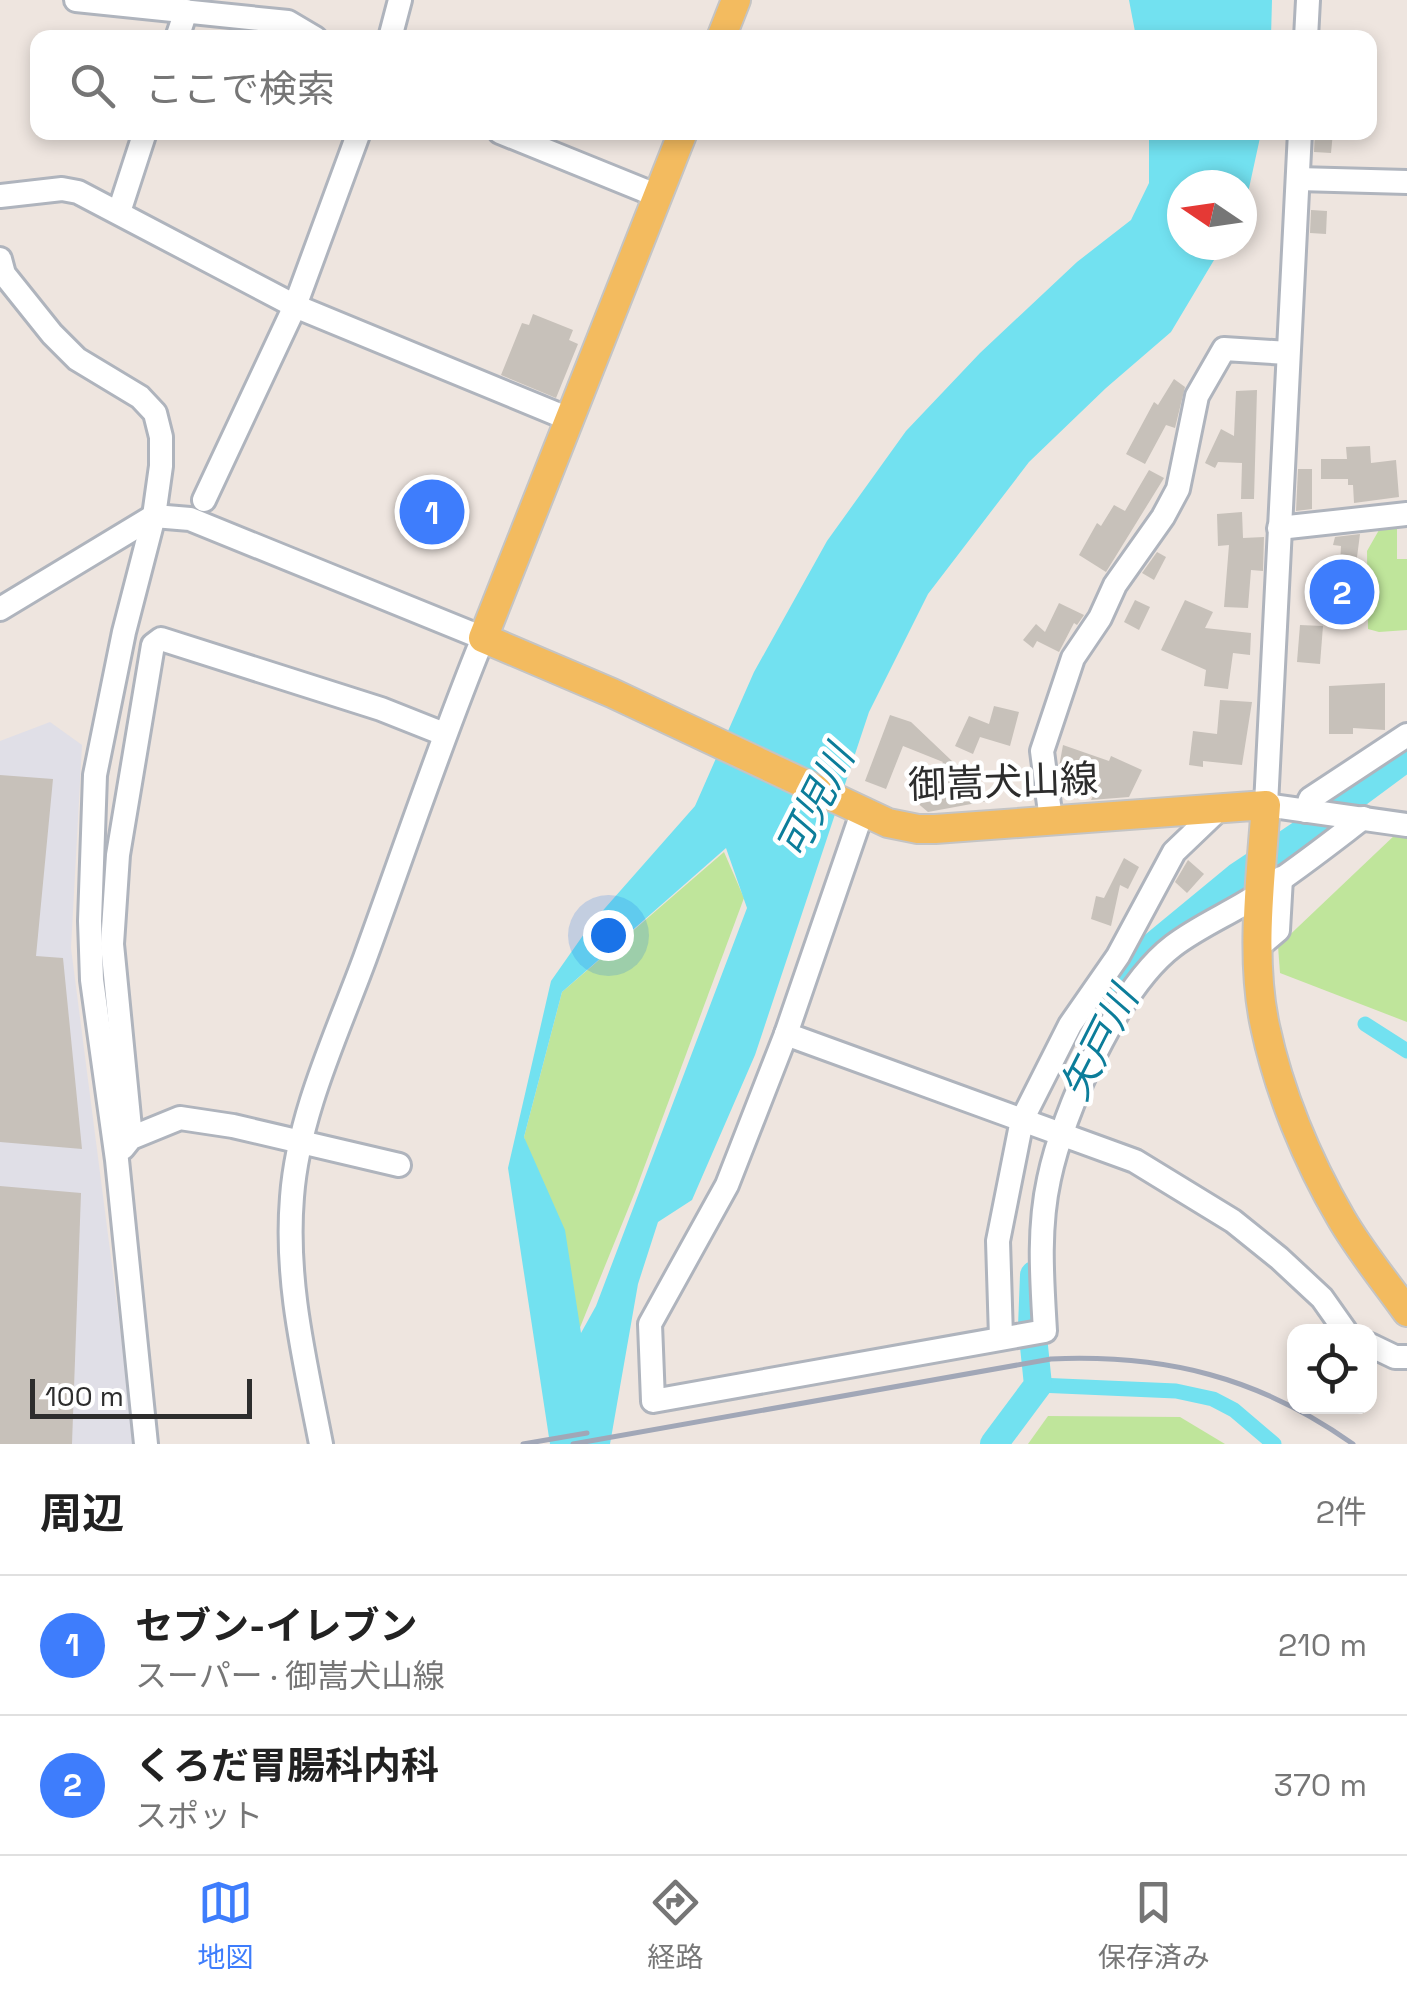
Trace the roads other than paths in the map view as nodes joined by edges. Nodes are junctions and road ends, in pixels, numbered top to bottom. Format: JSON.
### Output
{"nodes":[{"id":1,"x":76,"y":0,"type":"edge"},
{"id":2,"x":400,"y":0,"type":"edge"},
{"id":3,"x":736,"y":0,"type":"edge"},
{"id":4,"x":1308,"y":0,"type":"edge"},
{"id":5,"x":244,"y":8,"type":"edge"},
{"id":6,"x":186,"y":11,"type":"junction"},
{"id":7,"x":180,"y":30,"type":"edge"},
{"id":8,"x":302,"y":30,"type":"edge"},
{"id":9,"x":392,"y":30,"type":"edge"},
{"id":10,"x":724,"y":30,"type":"edge"},
{"id":11,"x":1306,"y":30,"type":"edge"},
{"id":12,"x":143,"y":140,"type":"edge"},
{"id":13,"x":356,"y":140,"type":"edge"},
{"id":14,"x":520,"y":140,"type":"edge"},
{"id":15,"x":681,"y":140,"type":"edge"},
{"id":16,"x":1300,"y":140,"type":"edge"},
{"id":17,"x":1298,"y":179,"type":"junction"},
{"id":18,"x":1407,"y":182,"type":"edge"},
{"id":19,"x":0,"y":196,"type":"edge"},
{"id":20,"x":658,"y":196,"type":"junction"},
{"id":21,"x":119,"y":212,"type":"junction"},
{"id":22,"x":0,"y":258,"type":"edge"},
{"id":23,"x":295,"y":306,"type":"junction"},
{"id":24,"x":1288,"y":353,"type":"junction"},
{"id":25,"x":568,"y":419,"type":"junction"},
{"id":26,"x":204,"y":500,"type":"dead end"},
{"id":27,"x":1407,"y":514,"type":"edge"},
{"id":28,"x":154,"y":516,"type":"junction"},
{"id":29,"x":1279,"y":528,"type":"junction"},
{"id":30,"x":0,"y":609,"type":"edge"},
{"id":31,"x":483,"y":638,"type":"junction"},
{"id":32,"x":444,"y":734,"type":"junction"},
{"id":33,"x":1407,"y":735,"type":"edge"},
{"id":34,"x":1266,"y":805,"type":"junction"},
{"id":35,"x":1220,"y":808,"type":"junction"},
{"id":36,"x":857,"y":811,"type":"junction"},
{"id":37,"x":1306,"y":811,"type":"junction"},
{"id":38,"x":1363,"y":818,"type":"junction"},
{"id":39,"x":1050,"y":820,"type":"junction"},
{"id":40,"x":1407,"y":825,"type":"edge"},
{"id":41,"x":1271,"y":886,"type":"junction"},
{"id":42,"x":786,"y":1034,"type":"junction"},
{"id":43,"x":1025,"y":1121,"type":"junction"},
{"id":44,"x":1064,"y":1133,"type":"junction"},
{"id":45,"x":131,"y":1138,"type":"junction"},
{"id":46,"x":301,"y":1144,"type":"junction"},
{"id":47,"x":116,"y":1160,"type":"junction"},
{"id":48,"x":399,"y":1165,"type":"dead end"},
{"id":49,"x":1407,"y":1312,"type":"edge"},
{"id":50,"x":1340,"y":1324,"type":"edge"},
{"id":51,"x":1001,"y":1337,"type":"junction"},
{"id":52,"x":1377,"y":1348,"type":"edge"},
{"id":53,"x":1407,"y":1357,"type":"edge"},
{"id":54,"x":146,"y":1444,"type":"edge"},
{"id":55,"x":321,"y":1444,"type":"edge"}],
"edges":[{"from":1,"to":6,"type":"street"},
{"from":2,"to":9,"type":"street"},
{"from":3,"to":10,"type":"main road"},
{"from":4,"to":11,"type":"street"},
{"from":5,"to":6,"type":"street"},
{"from":5,"to":8,"type":"street"},
{"from":6,"to":7,"type":"street"},
{"from":12,"to":21,"type":"street"},
{"from":13,"to":23,"type":"street"},
{"from":14,"to":20,"type":"street"},
{"from":15,"to":20,"type":"main road"},
{"from":16,"to":17,"type":"street"},
{"from":17,"to":18,"type":"street"},
{"from":17,"to":24,"type":"street"},
{"from":19,"to":21,"type":"street"},
{"from":20,"to":25,"type":"main road"},
{"from":21,"to":23,"type":"street"},
{"from":22,"to":28,"type":"street"},
{"from":23,"to":25,"type":"street"},
{"from":23,"to":26,"type":"street"},
{"from":24,"to":29,"type":"street"},
{"from":24,"to":39,"type":"street"},
{"from":25,"to":31,"type":"main road"},
{"from":27,"to":29,"type":"street"},
{"from":28,"to":30,"type":"street"},
{"from":28,"to":31,"type":"street"},
{"from":28,"to":47,"type":"street"},
{"from":29,"to":34,"type":"street"},
{"from":31,"to":32,"type":"street"},
{"from":31,"to":36,"type":"main road","name":"御嵩犬山線"},
{"from":32,"to":45,"type":"street"},
{"from":32,"to":46,"type":"street"},
{"from":33,"to":37,"type":"street"},
{"from":34,"to":35,"type":"main road","name":"御嵩犬山線"},
{"from":34,"to":37,"type":"street"},
{"from":34,"to":41,"type":"main road"},
{"from":35,"to":39,"type":"main road","name":"御嵩犬山線"},
{"from":35,"to":43,"type":"street"},
{"from":36,"to":39,"type":"main road","name":"御嵩犬山線"},
{"from":36,"to":42,"type":"street"},
{"from":37,"to":38,"type":"street"},
{"from":38,"to":40,"type":"street"},
{"from":38,"to":41,"type":"street"},
{"from":41,"to":44,"type":"street"},
{"from":41,"to":49,"type":"main road"},
{"from":42,"to":43,"type":"street"},
{"from":42,"to":51,"type":"street"},
{"from":43,"to":44,"type":"street"},
{"from":43,"to":51,"type":"street"},
{"from":44,"to":50,"type":"street"},
{"from":44,"to":51,"type":"street"},
{"from":45,"to":46,"type":"street"},
{"from":45,"to":47,"type":"street"},
{"from":46,"to":48,"type":"street"},
{"from":46,"to":55,"type":"street"},
{"from":47,"to":54,"type":"street"},
{"from":52,"to":53,"type":"street"}]}
